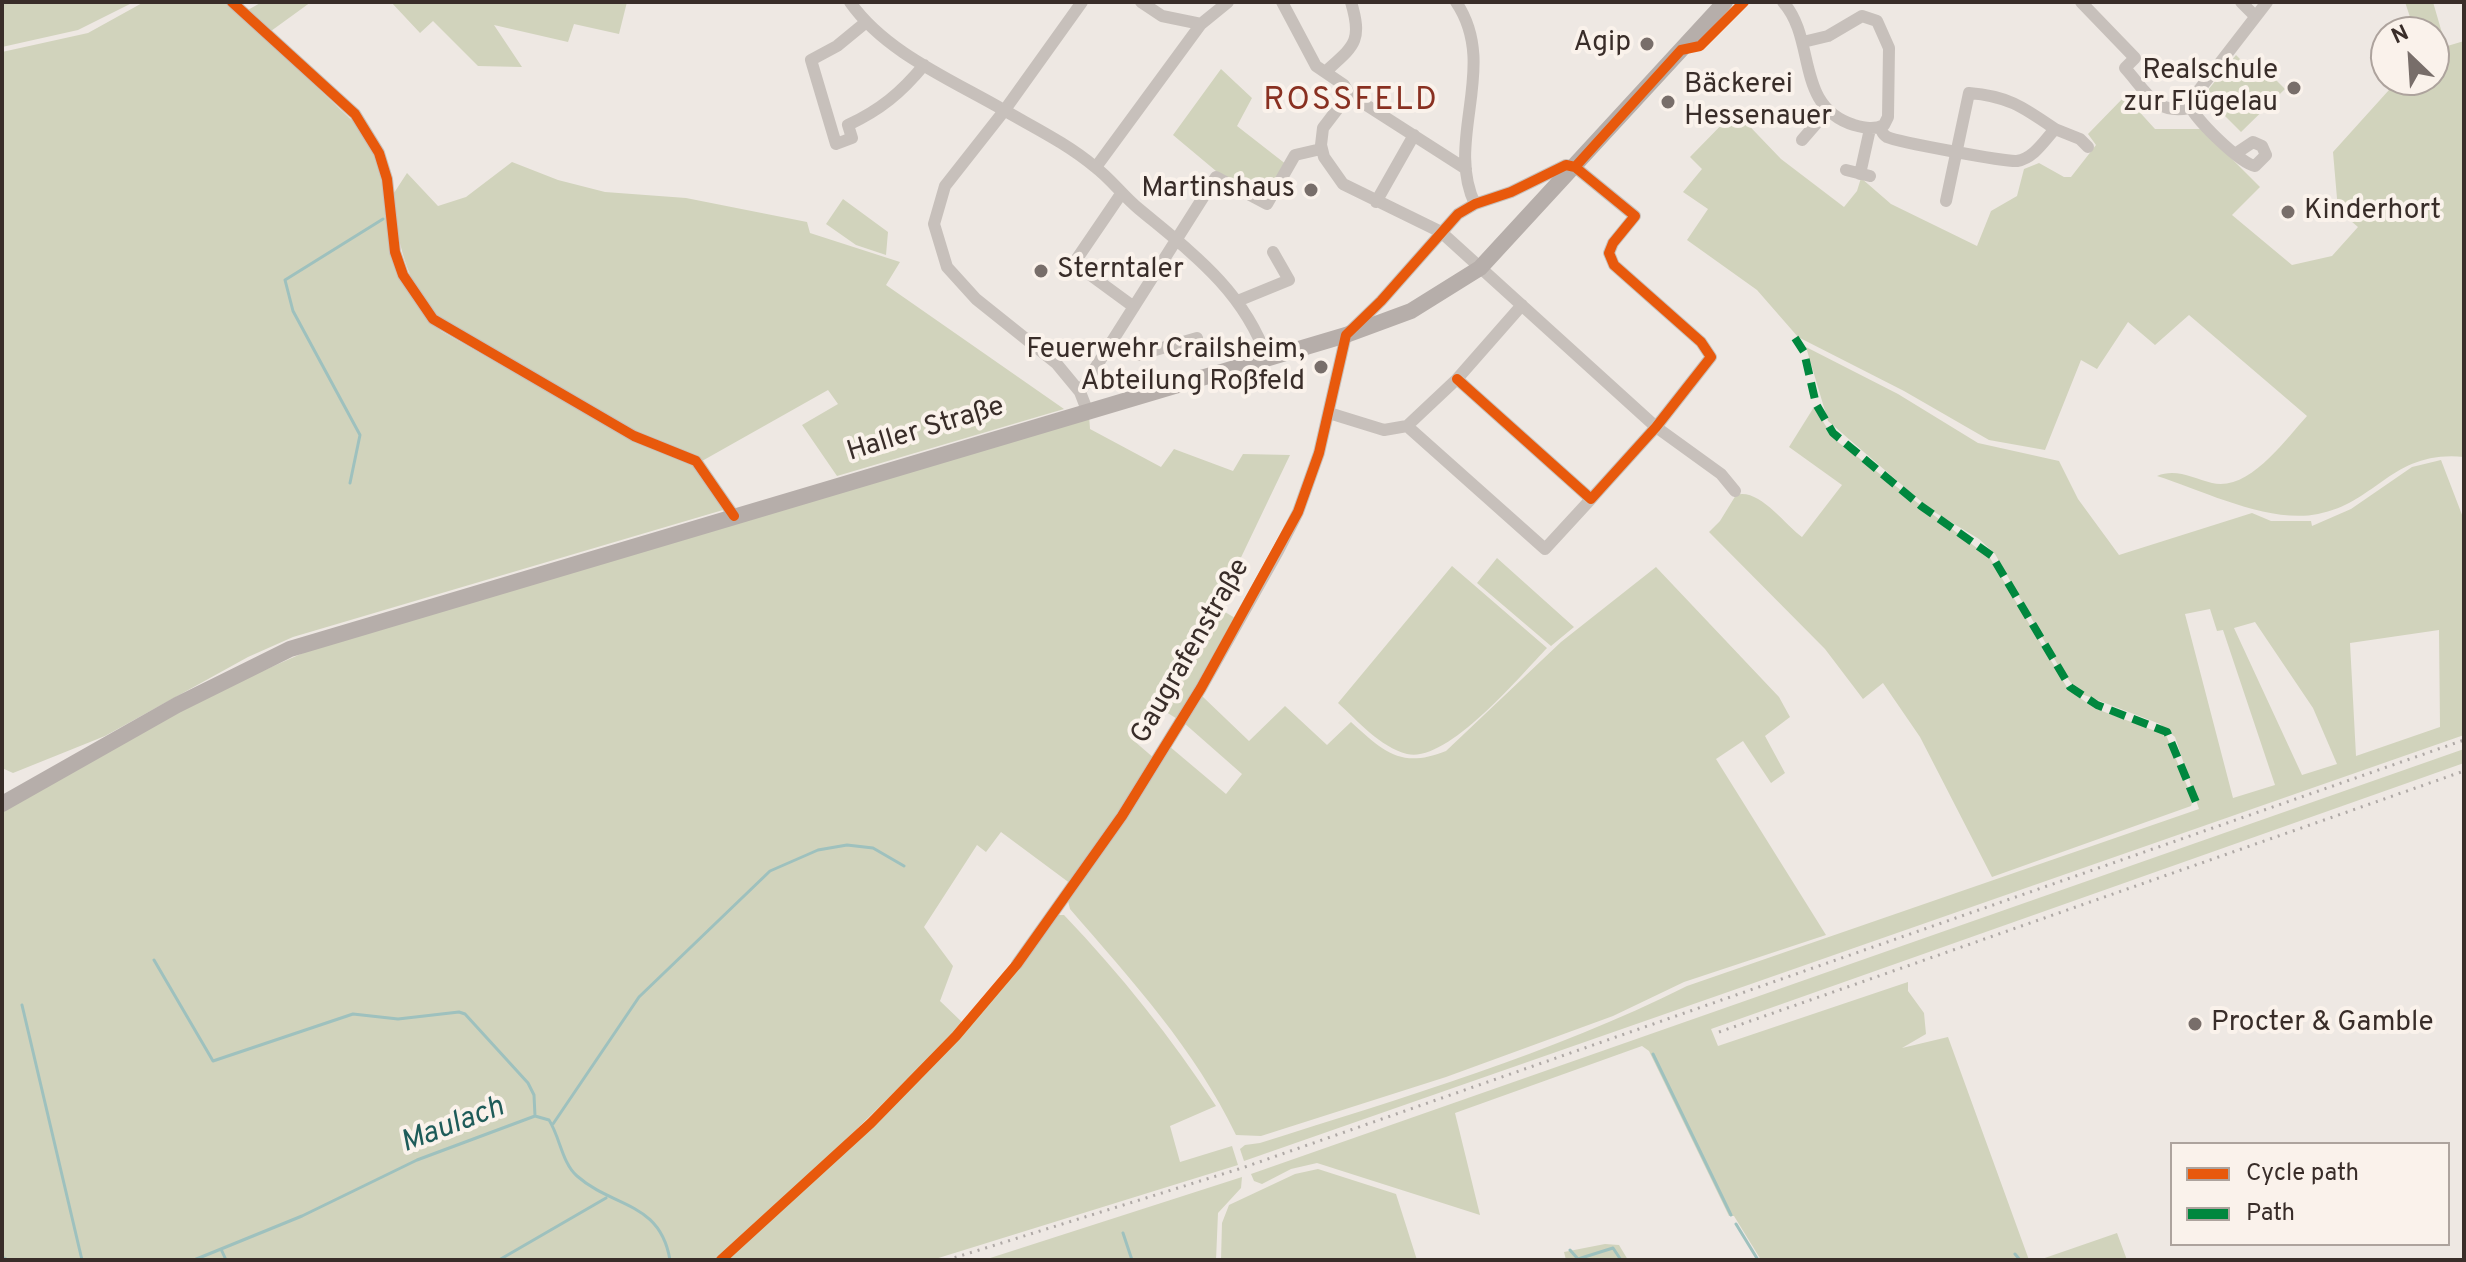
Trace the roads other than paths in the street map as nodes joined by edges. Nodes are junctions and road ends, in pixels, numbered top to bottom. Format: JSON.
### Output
{"nodes":[{"id":1,"x":232,"y":2,"type":"edge"},
{"id":2,"x":850,"y":2,"type":"edge"},
{"id":3,"x":1082,"y":2,"type":"edge"},
{"id":4,"x":1141,"y":2,"type":"edge"},
{"id":5,"x":1228,"y":2,"type":"edge"},
{"id":6,"x":1282,"y":2,"type":"edge"},
{"id":7,"x":1351,"y":2,"type":"edge"},
{"id":8,"x":1456,"y":2,"type":"edge"},
{"id":9,"x":1725,"y":2,"type":"edge"},
{"id":10,"x":1783,"y":2,"type":"edge"},
{"id":11,"x":2081,"y":2,"type":"edge"},
{"id":12,"x":2241,"y":2,"type":"edge"},
{"id":13,"x":2267,"y":2,"type":"edge"},
{"id":14,"x":2255,"y":16,"type":"junction"},
{"id":15,"x":865,"y":23,"type":"junction"},
{"id":16,"x":1201,"y":24,"type":"junction"},
{"id":17,"x":1803,"y":42,"type":"junction"},
{"id":18,"x":924,"y":65,"type":"junction"},
{"id":19,"x":1325,"y":72,"type":"junction"},
{"id":20,"x":1349,"y":94,"type":"junction"},
{"id":21,"x":2189,"y":108,"type":"junction"},
{"id":22,"x":1828,"y":110,"type":"junction"},
{"id":23,"x":1004,"y":111,"type":"junction"},
{"id":24,"x":1875,"y":128,"type":"junction"},
{"id":25,"x":2055,"y":129,"type":"junction"},
{"id":26,"x":1414,"y":135,"type":"junction"},
{"id":27,"x":1802,"y":140,"type":"dead end"},
{"id":28,"x":2088,"y":147,"type":"dead end"},
{"id":29,"x":1321,"y":149,"type":"junction"},
{"id":30,"x":1956,"y":150,"type":"junction"},
{"id":31,"x":2235,"y":154,"type":"dead end"},
{"id":32,"x":1096,"y":167,"type":"junction"},
{"id":33,"x":1575,"y":167,"type":"junction"},
{"id":34,"x":1466,"y":169,"type":"junction"},
{"id":35,"x":1846,"y":170,"type":"dead end"},
{"id":36,"x":1121,"y":194,"type":"junction"},
{"id":37,"x":1946,"y":201,"type":"dead end"},
{"id":38,"x":1376,"y":202,"type":"junction"},
{"id":39,"x":1475,"y":204,"type":"junction"},
{"id":40,"x":1441,"y":232,"type":"junction"},
{"id":41,"x":1176,"y":240,"type":"junction"},
{"id":42,"x":1273,"y":252,"type":"dead end"},
{"id":43,"x":1480,"y":268,"type":"junction"},
{"id":44,"x":1240,"y":300,"type":"junction"},
{"id":45,"x":1381,"y":301,"type":"junction"},
{"id":46,"x":1522,"y":305,"type":"junction"},
{"id":47,"x":1134,"y":307,"type":"junction"},
{"id":48,"x":1391,"y":319,"type":"junction"},
{"id":49,"x":1346,"y":335,"type":"junction"},
{"id":50,"x":1197,"y":338,"type":"dead end"},
{"id":51,"x":1112,"y":341,"type":"junction"},
{"id":52,"x":1267,"y":358,"type":"junction"},
{"id":53,"x":1457,"y":379,"type":"junction"},
{"id":54,"x":1080,"y":392,"type":"junction"},
{"id":55,"x":1087,"y":410,"type":"junction"},
{"id":56,"x":1329,"y":413,"type":"junction"},
{"id":57,"x":1407,"y":426,"type":"junction"},
{"id":58,"x":1656,"y":427,"type":"junction"},
{"id":59,"x":1735,"y":491,"type":"dead end"},
{"id":60,"x":1591,"y":499,"type":"junction"},
{"id":61,"x":734,"y":516,"type":"junction"},
{"id":62,"x":2,"y":804,"type":"edge"},
{"id":63,"x":1017,"y":964,"type":"dead end"}],
"edges":[{"from":1,"to":61,"type":"street"},
{"from":2,"to":15,"type":"street"},
{"from":3,"to":23,"type":"street"},
{"from":4,"to":16,"type":"street"},
{"from":5,"to":16,"type":"street"},
{"from":6,"to":19,"type":"street"},
{"from":7,"to":19,"type":"street"},
{"from":8,"to":34,"type":"street"},
{"from":9,"to":33,"type":"main road","name":"Haller Straße"},
{"from":10,"to":17,"type":"street"},
{"from":11,"to":21,"type":"street"},
{"from":12,"to":14,"type":"street"},
{"from":13,"to":14,"type":"street"},
{"from":14,"to":21,"type":"street"},
{"from":15,"to":18,"type":"street"},
{"from":15,"to":18,"type":"street"},
{"from":16,"to":32,"type":"street"},
{"from":17,"to":22,"type":"street"},
{"from":17,"to":24,"type":"street"},
{"from":18,"to":23,"type":"street"},
{"from":19,"to":20,"type":"street"},
{"from":20,"to":26,"type":"street"},
{"from":20,"to":29,"type":"street"},
{"from":21,"to":31,"type":"street"},
{"from":22,"to":24,"type":"street"},
{"from":22,"to":27,"type":"street"},
{"from":23,"to":32,"type":"street"},
{"from":23,"to":54,"type":"street"},
{"from":24,"to":30,"type":"street"},
{"from":24,"to":35,"type":"street"},
{"from":25,"to":28,"type":"street"},
{"from":25,"to":30,"type":"street"},
{"from":25,"to":30,"type":"street"},
{"from":26,"to":34,"type":"street"},
{"from":26,"to":38,"type":"street"},
{"from":29,"to":38,"type":"street"},
{"from":29,"to":41,"type":"street"},
{"from":30,"to":37,"type":"street"},
{"from":32,"to":36,"type":"street"},
{"from":33,"to":39,"type":"street"},
{"from":33,"to":43,"type":"main road","name":"Haller Straße"},
{"from":33,"to":58,"type":"street"},
{"from":34,"to":39,"type":"street"},
{"from":36,"to":41,"type":"street"},
{"from":36,"to":47,"type":"street"},
{"from":38,"to":40,"type":"street"},
{"from":39,"to":40,"type":"street"},
{"from":40,"to":43,"type":"street"},
{"from":40,"to":45,"type":"street"},
{"from":41,"to":44,"type":"street"},
{"from":41,"to":47,"type":"street"},
{"from":42,"to":44,"type":"street"},
{"from":43,"to":46,"type":"street"},
{"from":43,"to":48,"type":"main road","name":"Haller Straße"},
{"from":44,"to":52,"type":"street"},
{"from":45,"to":48,"type":"street"},
{"from":45,"to":49,"type":"street"},
{"from":46,"to":53,"type":"street"},
{"from":46,"to":58,"type":"street"},
{"from":47,"to":51,"type":"street"},
{"from":48,"to":49,"type":"main road","name":"Haller Straße"},
{"from":49,"to":52,"type":"main road","name":"Haller Straße"},
{"from":49,"to":56,"type":"street","name":"Gaugrafenstraße"},
{"from":50,"to":51,"type":"street"},
{"from":51,"to":54,"type":"street"},
{"from":52,"to":55,"type":"main road","name":"Haller Straße"},
{"from":53,"to":57,"type":"street"},
{"from":53,"to":60,"type":"street"},
{"from":54,"to":55,"type":"street"},
{"from":55,"to":61,"type":"main road","name":"Haller Straße"},
{"from":56,"to":57,"type":"street"},
{"from":56,"to":63,"type":"street","name":"Gaugrafenstraße"},
{"from":57,"to":60,"type":"street"},
{"from":58,"to":59,"type":"street"},
{"from":58,"to":60,"type":"street"},
{"from":61,"to":62,"type":"main road","name":"Haller Straße"}]}
